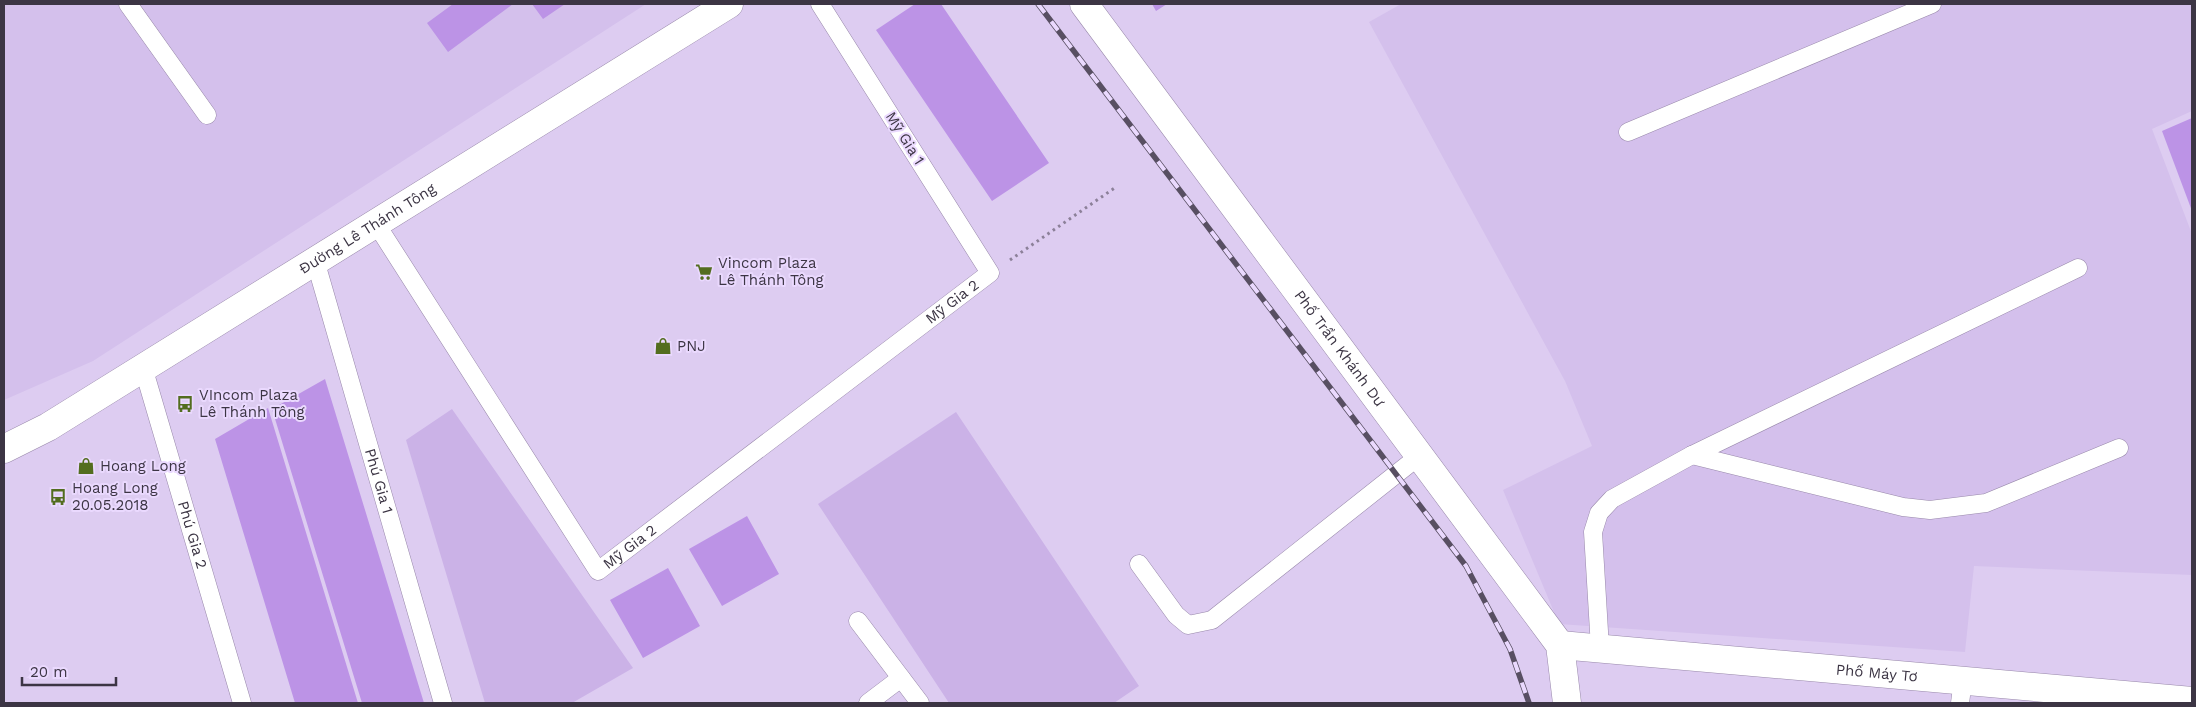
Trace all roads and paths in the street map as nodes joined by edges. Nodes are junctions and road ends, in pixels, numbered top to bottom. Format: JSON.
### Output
{"nodes":[{"id":1,"x":128,"y":4,"type":"edge"},
{"id":2,"x":729,"y":4,"type":"edge"},
{"id":3,"x":820,"y":4,"type":"edge"},
{"id":4,"x":1084,"y":4,"type":"edge"},
{"id":5,"x":1932,"y":4,"type":"edge"},
{"id":6,"x":207,"y":115,"type":"dead end"},
{"id":7,"x":1628,"y":132,"type":"dead end"},
{"id":8,"x":1116,"y":186,"type":"dead end"},
{"id":9,"x":375,"y":222,"type":"junction"},
{"id":10,"x":315,"y":260,"type":"junction"},
{"id":11,"x":2078,"y":268,"type":"dead end"},
{"id":12,"x":990,"y":273,"type":"junction"},
{"id":13,"x":143,"y":367,"type":"junction"},
{"id":14,"x":2120,"y":448,"type":"dead end"},
{"id":15,"x":4,"y":449,"type":"edge"},
{"id":16,"x":1692,"y":455,"type":"junction"},
{"id":17,"x":1419,"y":456,"type":"junction"},
{"id":18,"x":1139,"y":564,"type":"dead end"},
{"id":19,"x":858,"y":621,"type":"dead end"},
{"id":20,"x":1560,"y":645,"type":"junction"},
{"id":21,"x":1600,"y":648,"type":"junction"},
{"id":22,"x":901,"y":678,"type":"junction"},
{"id":23,"x":1961,"y":691,"type":"edge"},
{"id":24,"x":2115,"y":698,"type":"edge"},
{"id":25,"x":2192,"y":701,"type":"edge"},
{"id":26,"x":242,"y":703,"type":"edge"},
{"id":27,"x":443,"y":703,"type":"edge"},
{"id":28,"x":868,"y":703,"type":"edge"},
{"id":29,"x":920,"y":703,"type":"edge"},
{"id":30,"x":1567,"y":703,"type":"edge"}],
"edges":[{"from":1,"to":6,"type":"lane"},
{"from":2,"to":9,"type":"street","name":"Đường Lê Thánh Tông"},
{"from":3,"to":12,"type":"lane","name":"Mỹ Gia 1"},
{"from":4,"to":17,"type":"street","name":"Phố Trần Khánh Dư"},
{"from":5,"to":7,"type":"lane"},
{"from":8,"to":12,"type":"path"},
{"from":9,"to":10,"type":"street","name":"Đường Lê Thánh Tông"},
{"from":9,"to":12,"type":"lane","name":"Mỹ Gia 2"},
{"from":10,"to":13,"type":"street","name":"Đường Lê Thánh Tông"},
{"from":10,"to":27,"type":"lane","name":"Phú Gia 1"},
{"from":11,"to":16,"type":"lane"},
{"from":13,"to":15,"type":"street","name":"Đường Lê Thánh Tông"},
{"from":13,"to":26,"type":"lane","name":"Phú Gia 2"},
{"from":14,"to":16,"type":"lane"},
{"from":16,"to":21,"type":"lane"},
{"from":17,"to":18,"type":"lane"},
{"from":17,"to":20,"type":"street","name":"Phố Trần Khánh Dư"},
{"from":19,"to":22,"type":"lane"},
{"from":20,"to":21,"type":"street","name":"Phố Máy Tơ"},
{"from":20,"to":30,"type":"street","name":"Phố Trần Khánh Dư"},
{"from":21,"to":23,"type":"street","name":"Phố Máy Tơ"},
{"from":22,"to":28,"type":"lane"},
{"from":22,"to":29,"type":"lane"},
{"from":23,"to":24,"type":"street","name":"Phố Máy Tơ"},
{"from":24,"to":25,"type":"street","name":"Phố Máy Tơ"}]}
